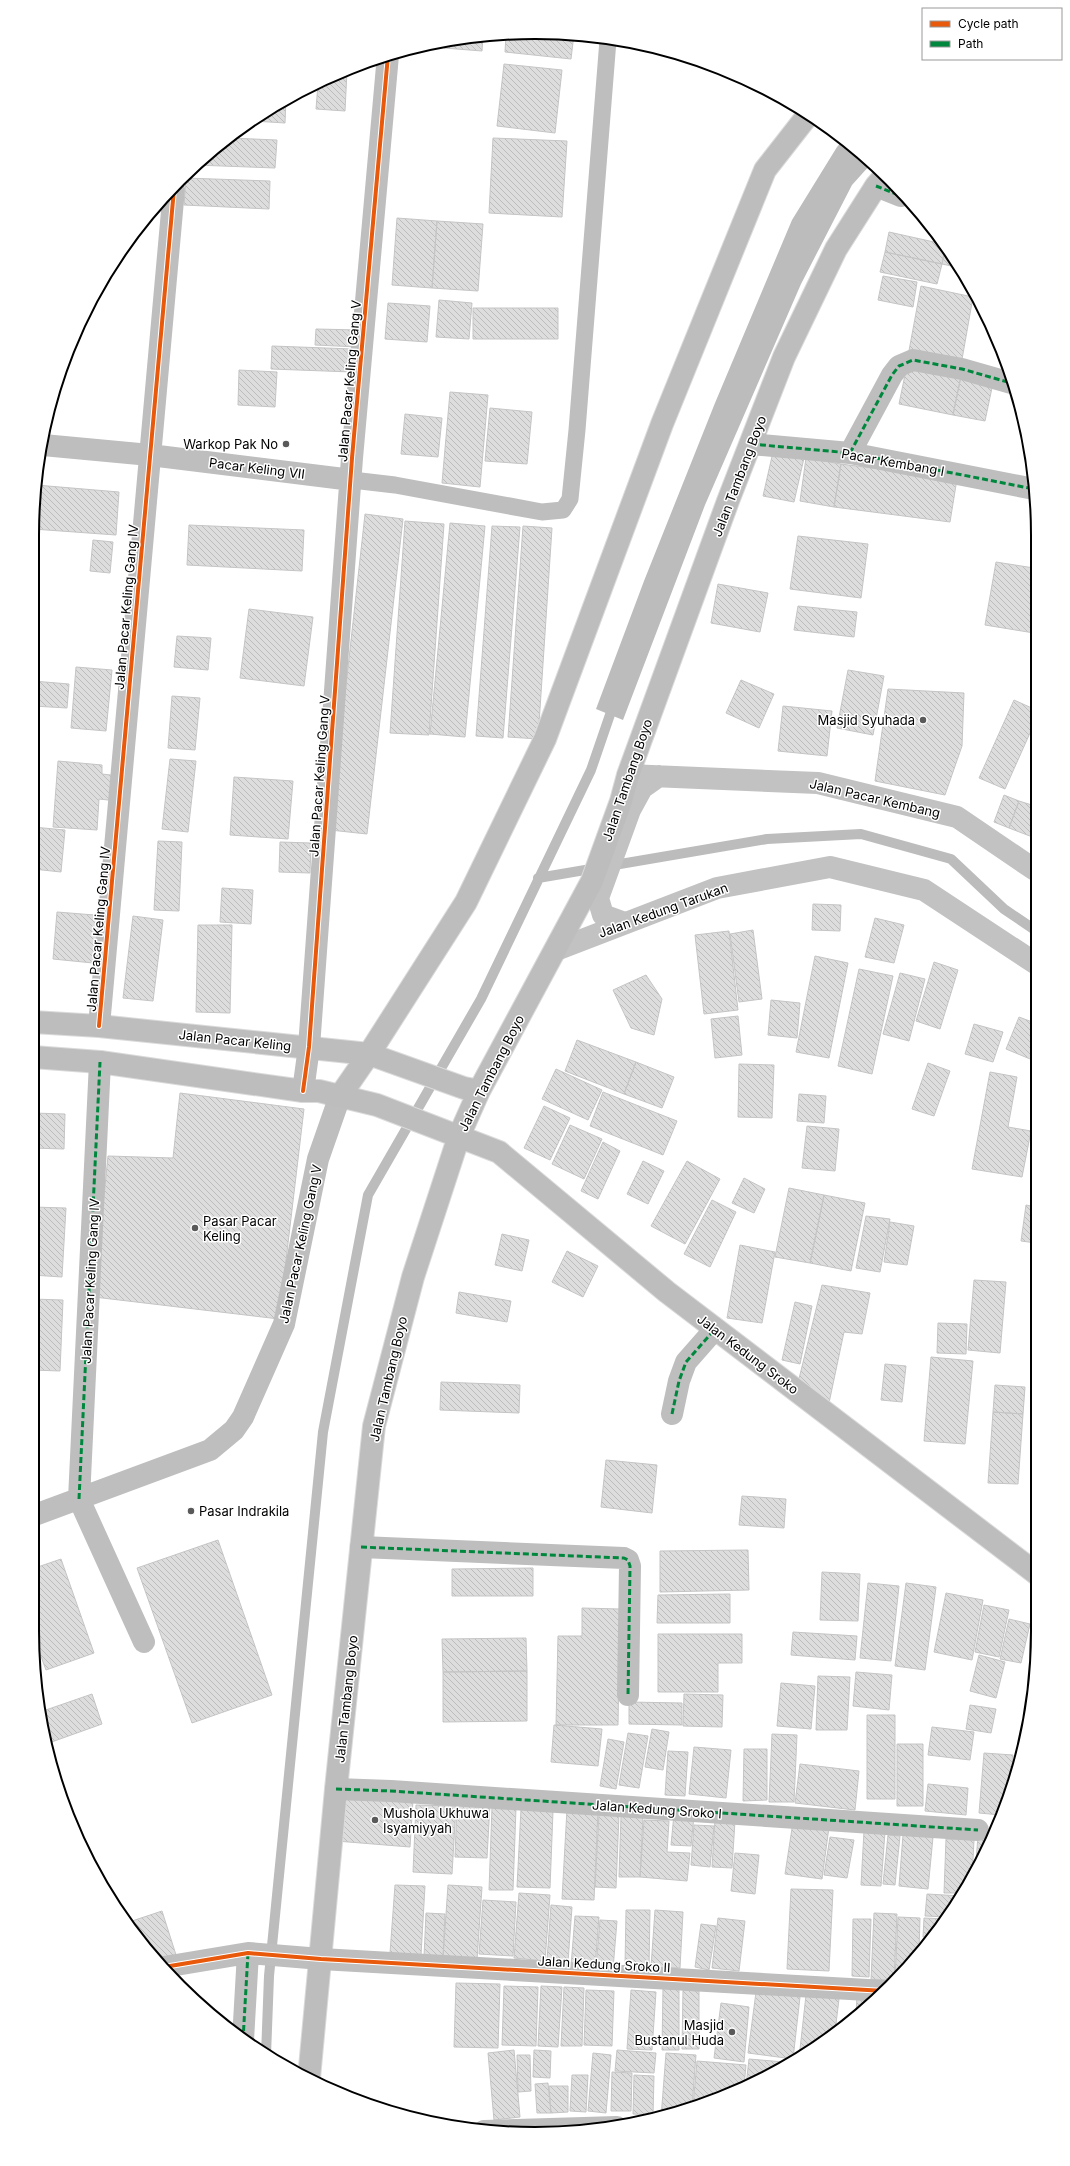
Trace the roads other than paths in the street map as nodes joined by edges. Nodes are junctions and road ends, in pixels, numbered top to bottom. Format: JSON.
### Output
{"nodes":[{"id":1,"x":608,"y":44,"type":"edge"},
{"id":2,"x":387,"y":62,"type":"edge"},
{"id":3,"x":805,"y":119,"type":"edge"},
{"id":4,"x":880,"y":182,"type":"edge"},
{"id":5,"x":890,"y":188,"type":"edge"},
{"id":6,"x":173,"y":196,"type":"edge"},
{"id":7,"x":1007,"y":382,"type":"edge"},
{"id":8,"x":751,"y":444,"type":"junction"},
{"id":9,"x":48,"y":445,"type":"edge"},
{"id":10,"x":850,"y":453,"type":"junction"},
{"id":11,"x":150,"y":455,"type":"junction"},
{"id":12,"x":352,"y":480,"type":"junction"},
{"id":13,"x":1029,"y":488,"type":"edge"},
{"id":14,"x":628,"y":775,"type":"junction"},
{"id":15,"x":659,"y":776,"type":"junction"},
{"id":16,"x":626,"y":805,"type":"junction"},
{"id":17,"x":1031,"y":867,"type":"edge"},
{"id":18,"x":598,"y":882,"type":"junction"},
{"id":19,"x":625,"y":923,"type":"junction"},
{"id":20,"x":556,"y":950,"type":"junction"},
{"id":21,"x":1031,"y":960,"type":"edge"},
{"id":22,"x":39,"y":1022,"type":"edge"},
{"id":23,"x":99,"y":1026,"type":"junction"},
{"id":24,"x":309,"y":1047,"type":"junction"},
{"id":25,"x":369,"y":1054,"type":"junction"},
{"id":26,"x":39,"y":1058,"type":"edge"},
{"id":27,"x":100,"y":1062,"type":"junction"},
{"id":28,"x":472,"y":1090,"type":"junction"},
{"id":29,"x":303,"y":1092,"type":"junction"},
{"id":30,"x":340,"y":1096,"type":"junction"},
{"id":31,"x":454,"y":1135,"type":"junction"},
{"id":32,"x":716,"y":1329,"type":"junction"},
{"id":33,"x":672,"y":1414,"type":"dead end"},
{"id":34,"x":79,"y":1499,"type":"junction"},
{"id":35,"x":39,"y":1513,"type":"edge"},
{"id":36,"x":361,"y":1547,"type":"junction"},
{"id":37,"x":1031,"y":1569,"type":"edge"},
{"id":38,"x":144,"y":1642,"type":"dead end"},
{"id":39,"x":628,"y":1695,"type":"dead end"},
{"id":40,"x":336,"y":1789,"type":"junction"},
{"id":41,"x":978,"y":1830,"type":"dead end"},
{"id":42,"x":255,"y":1953,"type":"junction"},
{"id":43,"x":312,"y":1957,"type":"junction"},
{"id":44,"x":169,"y":1966,"type":"edge"},
{"id":45,"x":877,"y":1991,"type":"edge"},
{"id":46,"x":244,"y":2033,"type":"edge"},
{"id":47,"x":309,"y":2072,"type":"edge"}],
"edges":[{"from":1,"to":12,"type":"lane"},
{"from":2,"to":12,"type":"street","name":"Jalan Pacar Keling Gang V"},
{"from":3,"to":25,"type":"main road"},
{"from":4,"to":5,"type":"street"},
{"from":4,"to":8,"type":"main road","name":"Jalan Tambang Boyo"},
{"from":6,"to":11,"type":"street","name":"Jalan Pacar Keling Gang IV"},
{"from":7,"to":10,"type":"street"},
{"from":8,"to":10,"type":"street","name":"Pacar Kembang I"},
{"from":8,"to":14,"type":"main road","name":"Jalan Tambang Boyo"},
{"from":9,"to":11,"type":"street","name":"Pacar Keling VII"},
{"from":10,"to":13,"type":"street","name":"Pacar Kembang I"},
{"from":11,"to":12,"type":"street","name":"Pacar Keling VII"},
{"from":11,"to":23,"type":"street","name":"Jalan Pacar Keling Gang IV"},
{"from":12,"to":24,"type":"street","name":"Jalan Pacar Keling Gang V"},
{"from":14,"to":15,"type":"main road","name":"Jalan Pacar Kembang"},
{"from":14,"to":16,"type":"main road","name":"Jalan Tambang Boyo"},
{"from":15,"to":16,"type":"main road"},
{"from":15,"to":17,"type":"main road","name":"Jalan Pacar Kembang"},
{"from":16,"to":18,"type":"main road","name":"Jalan Tambang Boyo"},
{"from":18,"to":19,"type":"main road"},
{"from":18,"to":20,"type":"main road","name":"Jalan Tambang Boyo"},
{"from":19,"to":20,"type":"main road","name":"Jalan Kedung Tarukan"},
{"from":19,"to":21,"type":"main road","name":"Jalan Kedung Tarukan"},
{"from":20,"to":28,"type":"main road","name":"Jalan Tambang Boyo"},
{"from":22,"to":23,"type":"main road","name":"Jalan Pacar Keling"},
{"from":23,"to":24,"type":"main road","name":"Jalan Pacar Keling"},
{"from":24,"to":25,"type":"main road","name":"Jalan Pacar Keling"},
{"from":24,"to":29,"type":"street","name":"Jalan Pacar Keling Gang V"},
{"from":25,"to":28,"type":"main road","name":"Jalan Pacar Keling"},
{"from":25,"to":30,"type":"main road"},
{"from":26,"to":27,"type":"main road"},
{"from":27,"to":29,"type":"main road"},
{"from":27,"to":34,"type":"street","name":"Jalan Pacar Keling Gang IV"},
{"from":28,"to":31,"type":"main road","name":"Jalan Tambang Boyo"},
{"from":29,"to":30,"type":"main road"},
{"from":30,"to":31,"type":"main road"},
{"from":30,"to":34,"type":"street","name":"Jalan Pacar Keling Gang V"},
{"from":31,"to":32,"type":"main road","name":"Jalan Kedung Sroko"},
{"from":31,"to":36,"type":"main road","name":"Jalan Tambang Boyo"},
{"from":32,"to":33,"type":"street"},
{"from":32,"to":37,"type":"main road","name":"Jalan Kedung Sroko"},
{"from":34,"to":35,"type":"street","name":"Jalan Pacar Keling Gang V"},
{"from":34,"to":38,"type":"street"},
{"from":36,"to":39,"type":"street"},
{"from":36,"to":40,"type":"main road","name":"Jalan Tambang Boyo"},
{"from":40,"to":41,"type":"street","name":"Jalan Kedung Sroko I"},
{"from":40,"to":43,"type":"main road","name":"Jalan Tambang Boyo"},
{"from":42,"to":43,"type":"street","name":"Jalan Kedung Sroko II"},
{"from":42,"to":44,"type":"street","name":"Jalan Kedung Sroko II"},
{"from":42,"to":46,"type":"street"},
{"from":43,"to":45,"type":"street","name":"Jalan Kedung Sroko II"},
{"from":43,"to":47,"type":"main road","name":"Jalan Tambang Boyo"}]}
